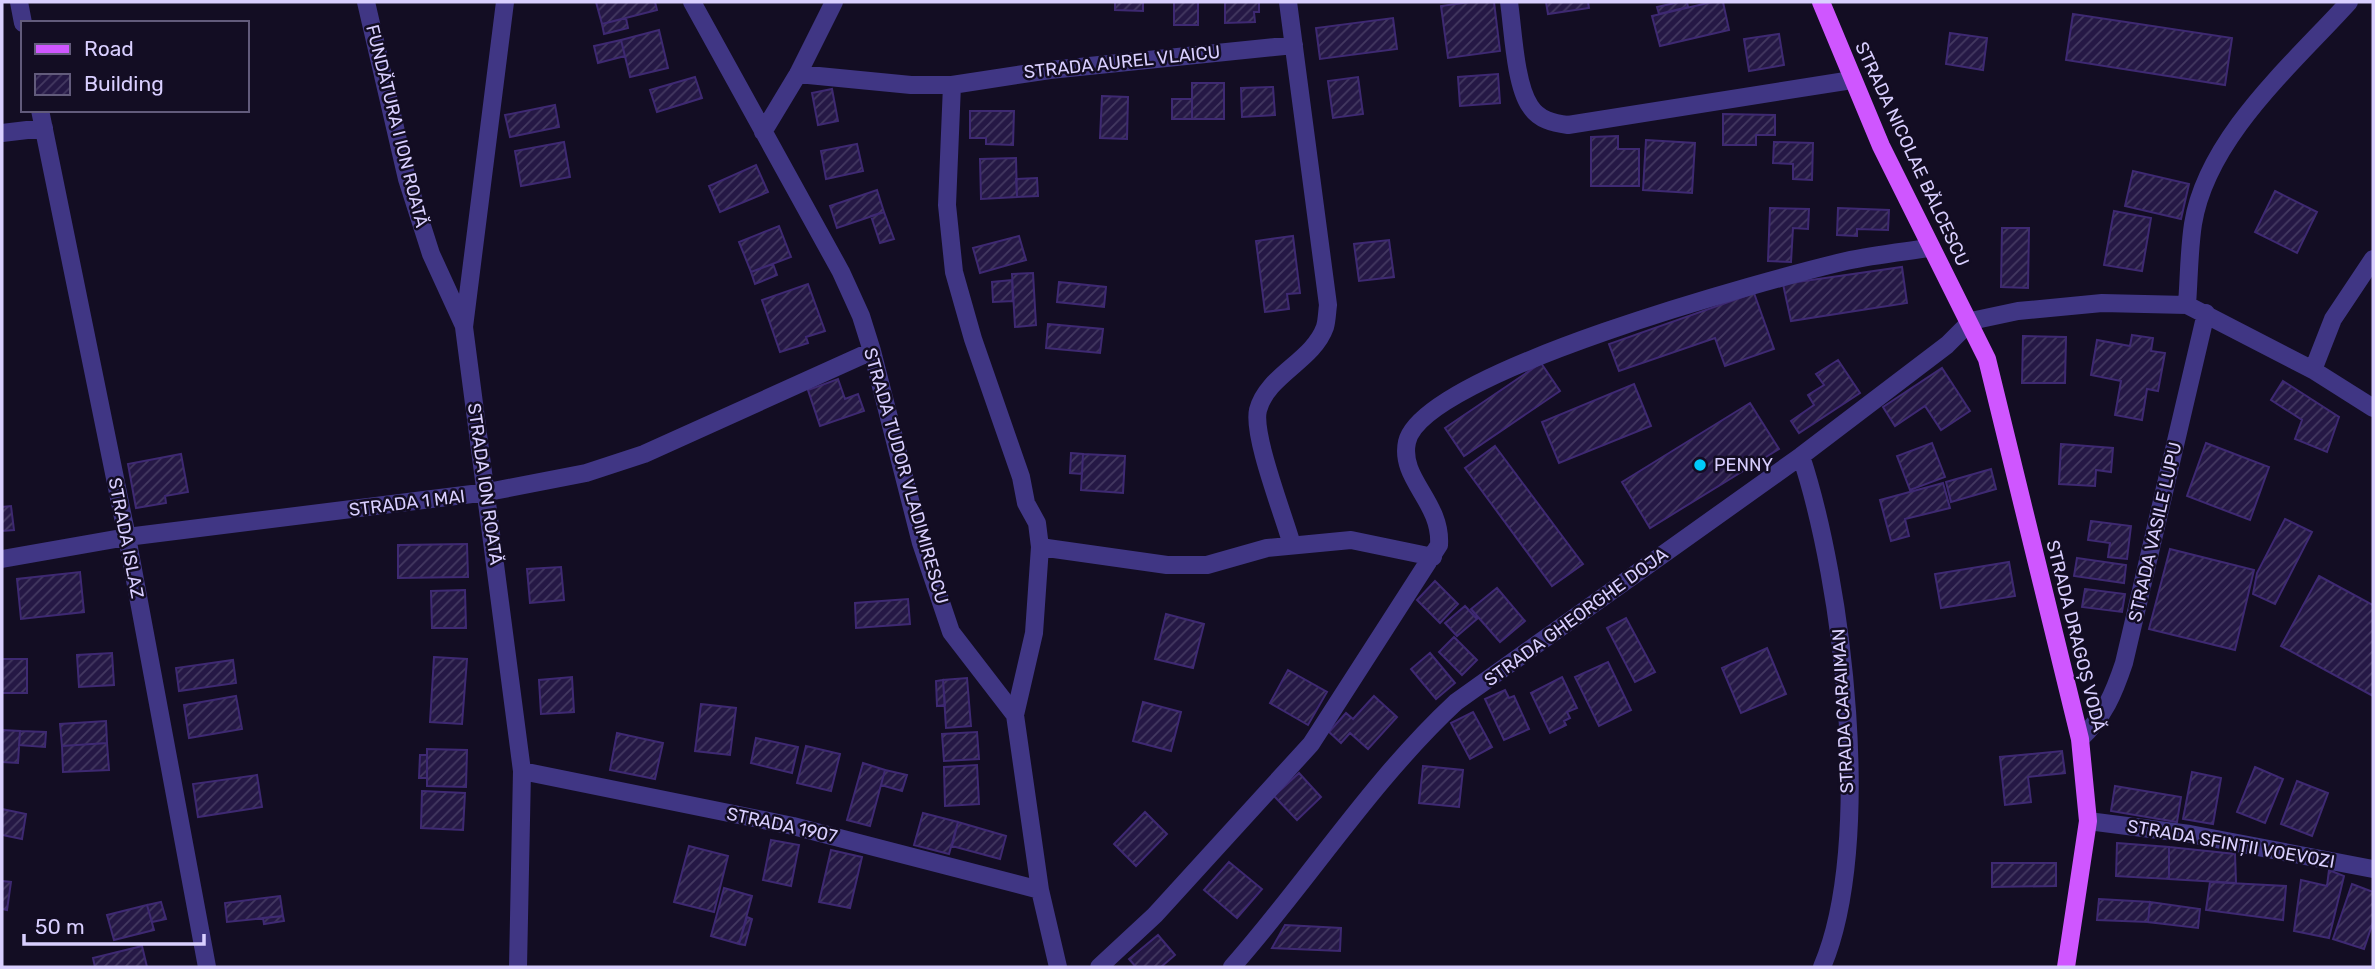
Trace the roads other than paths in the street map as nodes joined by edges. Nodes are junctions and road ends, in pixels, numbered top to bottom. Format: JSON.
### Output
{"nodes":[{"id":1,"x":19,"y":2,"type":"edge"},
{"id":2,"x":366,"y":2,"type":"edge"},
{"id":3,"x":505,"y":2,"type":"edge"},
{"id":4,"x":692,"y":2,"type":"edge"},
{"id":5,"x":835,"y":2,"type":"edge"},
{"id":6,"x":1288,"y":2,"type":"edge"},
{"id":7,"x":1508,"y":2,"type":"edge"},
{"id":8,"x":1821,"y":2,"type":"edge"},
{"id":9,"x":2349,"y":2,"type":"edge"},
{"id":10,"x":23,"y":21,"type":"edge"},
{"id":11,"x":1294,"y":45,"type":"junction"},
{"id":12,"x":798,"y":74,"type":"junction"},
{"id":13,"x":1852,"y":80,"type":"junction"},
{"id":14,"x":952,"y":85,"type":"junction"},
{"id":15,"x":42,"y":119,"type":"edge"},
{"id":16,"x":763,"y":132,"type":"junction"},
{"id":17,"x":2,"y":133,"type":"edge"},
{"id":18,"x":1929,"y":248,"type":"junction"},
{"id":19,"x":2373,"y":259,"type":"edge"},
{"id":20,"x":2187,"y":305,"type":"junction"},
{"id":21,"x":2206,"y":313,"type":"junction"},
{"id":22,"x":1971,"y":321,"type":"junction"},
{"id":23,"x":464,"y":327,"type":"junction"},
{"id":24,"x":872,"y":351,"type":"junction"},
{"id":25,"x":2313,"y":370,"type":"junction"},
{"id":26,"x":2373,"y":408,"type":"edge"},
{"id":27,"x":1801,"y":456,"type":"junction"},
{"id":28,"x":488,"y":492,"type":"junction"},
{"id":29,"x":127,"y":537,"type":"junction"},
{"id":30,"x":1292,"y":545,"type":"junction"},
{"id":31,"x":1040,"y":547,"type":"junction"},
{"id":32,"x":1433,"y":557,"type":"junction"},
{"id":33,"x":2,"y":559,"type":"edge"},
{"id":34,"x":1015,"y":715,"type":"junction"},
{"id":35,"x":2080,"y":739,"type":"junction"},
{"id":36,"x":522,"y":771,"type":"junction"},
{"id":37,"x":2088,"y":821,"type":"junction"},
{"id":38,"x":2373,"y":869,"type":"edge"},
{"id":39,"x":1040,"y":890,"type":"junction"},
{"id":40,"x":207,"y":967,"type":"edge"},
{"id":41,"x":518,"y":967,"type":"edge"},
{"id":42,"x":1058,"y":967,"type":"edge"},
{"id":43,"x":1099,"y":967,"type":"edge"},
{"id":44,"x":1232,"y":967,"type":"edge"},
{"id":45,"x":1822,"y":967,"type":"edge"},
{"id":46,"x":2067,"y":967,"type":"edge"}],
"edges":[{"from":1,"to":10,"type":"street"},
{"from":2,"to":23,"type":"street","name":"FUNDĂTURA I ION ROATĂ"},
{"from":3,"to":23,"type":"street","name":"STRADA ION ROATĂ"},
{"from":4,"to":16,"type":"street","name":"STRADA TUDOR VLADIMIRESCU"},
{"from":5,"to":12,"type":"street"},
{"from":6,"to":11,"type":"street"},
{"from":7,"to":13,"type":"street"},
{"from":8,"to":13,"type":"main road","name":"STRADA NICOLAE BĂLCESCU"},
{"from":9,"to":20,"type":"street"},
{"from":11,"to":14,"type":"street","name":"STRADA AUREL VLAICU"},
{"from":11,"to":30,"type":"street"},
{"from":12,"to":14,"type":"street","name":"STRADA AUREL VLAICU"},
{"from":12,"to":16,"type":"street"},
{"from":13,"to":18,"type":"main road","name":"STRADA NICOLAE BĂLCESCU"},
{"from":14,"to":31,"type":"street"},
{"from":15,"to":17,"type":"street"},
{"from":15,"to":29,"type":"street","name":"STRADA ISLAZ"},
{"from":16,"to":24,"type":"street","name":"STRADA TUDOR VLADIMIRESCU"},
{"from":18,"to":22,"type":"main road","name":"STRADA NICOLAE BĂLCESCU"},
{"from":18,"to":32,"type":"street"},
{"from":19,"to":25,"type":"street"},
{"from":20,"to":21,"type":"street"},
{"from":20,"to":22,"type":"street"},
{"from":21,"to":25,"type":"street"},
{"from":21,"to":35,"type":"street","name":"STRADA VASILE LUPU"},
{"from":22,"to":27,"type":"street","name":"STRADA GHEORGHE DOJA"},
{"from":22,"to":35,"type":"main road","name":"STRADA DRAGOȘ VODĂ"},
{"from":23,"to":28,"type":"street","name":"STRADA ION ROATĂ"},
{"from":24,"to":28,"type":"street","name":"STRADA 1 MAI"},
{"from":24,"to":34,"type":"street","name":"STRADA TUDOR VLADIMIRESCU"},
{"from":25,"to":26,"type":"street"},
{"from":27,"to":44,"type":"street","name":"STRADA GHEORGHE DOJA"},
{"from":27,"to":45,"type":"street","name":"STRADA CARAIMAN"},
{"from":28,"to":29,"type":"street","name":"STRADA 1 MAI"},
{"from":28,"to":36,"type":"street","name":"STRADA ION ROATĂ"},
{"from":29,"to":33,"type":"street","name":"STRADA 1 MAI"},
{"from":29,"to":40,"type":"street","name":"STRADA ISLAZ"},
{"from":30,"to":31,"type":"street"},
{"from":30,"to":32,"type":"street"},
{"from":31,"to":34,"type":"street"},
{"from":32,"to":43,"type":"street"},
{"from":34,"to":39,"type":"street","name":"STRADA TUDOR VLADIMIRESCU"},
{"from":35,"to":37,"type":"main road","name":"STRADA DRAGOȘ VODĂ"},
{"from":36,"to":39,"type":"street","name":"STRADA 1907"},
{"from":36,"to":41,"type":"street","name":"STRADA ION ROATĂ"},
{"from":37,"to":38,"type":"street","name":"STRADA SFINȚII VOEVOZI"},
{"from":37,"to":46,"type":"main road","name":"STRADA DRAGOȘ VODĂ"},
{"from":39,"to":42,"type":"street","name":"STRADA TUDOR VLADIMIRESCU"}]}
